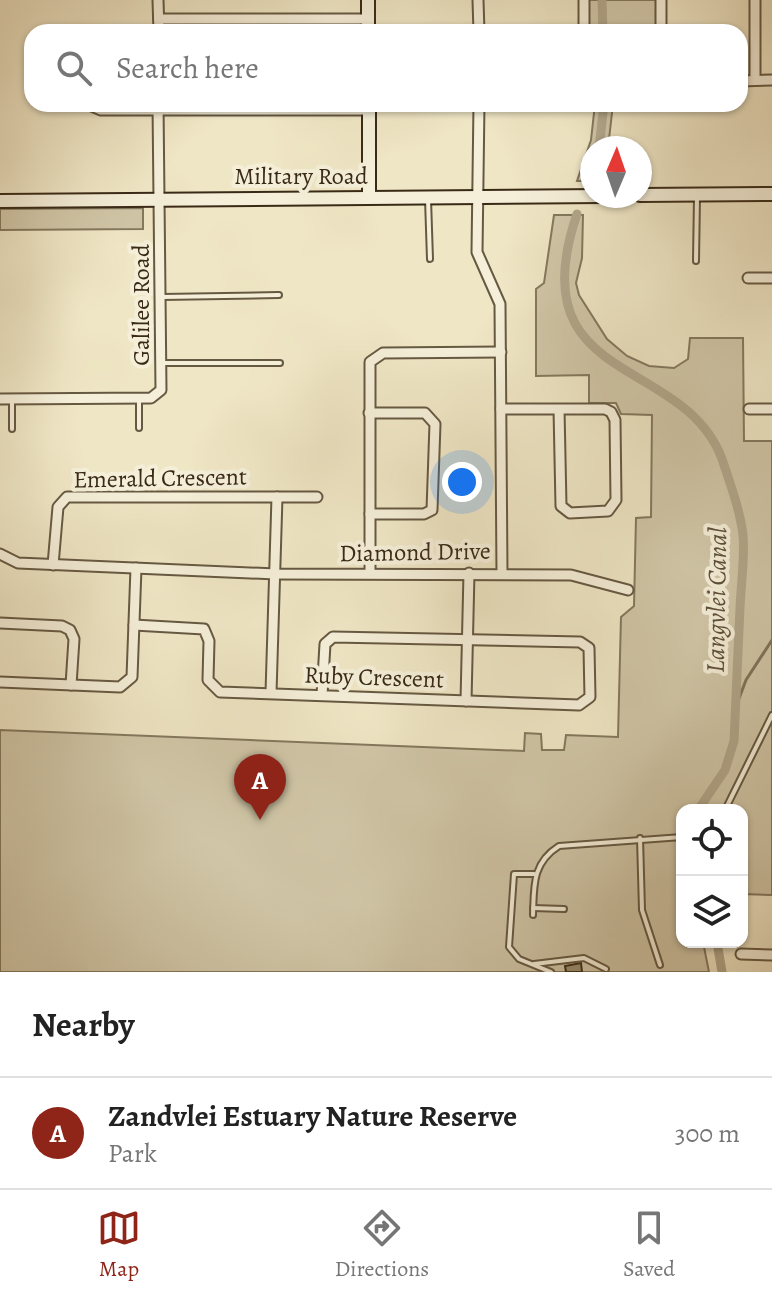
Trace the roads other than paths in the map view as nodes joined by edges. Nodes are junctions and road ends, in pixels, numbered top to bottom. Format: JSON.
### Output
{"nodes":[{"id":1,"x":158,"y":0,"type":"edge"},
{"id":2,"x":368,"y":0,"type":"edge"},
{"id":3,"x":478,"y":0,"type":"edge"},
{"id":4,"x":584,"y":0,"type":"edge"},
{"id":5,"x":661,"y":0,"type":"edge"},
{"id":6,"x":755,"y":0,"type":"edge"},
{"id":7,"x":159,"y":19,"type":"junction"},
{"id":8,"x":159,"y":24,"type":"edge"},
{"id":9,"x":333,"y":24,"type":"edge"},
{"id":10,"x":368,"y":24,"type":"edge"},
{"id":11,"x":479,"y":24,"type":"edge"},
{"id":12,"x":584,"y":24,"type":"edge"},
{"id":13,"x":661,"y":24,"type":"edge"},
{"id":14,"x":748,"y":80,"type":"edge"},
{"id":15,"x":755,"y":80,"type":"junction"},
{"id":16,"x":772,"y":80,"type":"edge"},
{"id":17,"x":158,"y":112,"type":"edge"},
{"id":18,"x":369,"y":112,"type":"edge"},
{"id":19,"x":479,"y":112,"type":"edge"},
{"id":20,"x":772,"y":194,"type":"edge"},
{"id":21,"x":652,"y":195,"type":"edge"},
{"id":22,"x":697,"y":195,"type":"junction"},
{"id":23,"x":478,"y":196,"type":"junction"},
{"id":24,"x":580,"y":196,"type":"edge"},
{"id":25,"x":369,"y":197,"type":"junction"},
{"id":26,"x":428,"y":197,"type":"junction"},
{"id":27,"x":160,"y":199,"type":"junction"},
{"id":28,"x":0,"y":201,"type":"edge"},
{"id":29,"x":430,"y":259,"type":"dead end"},
{"id":30,"x":696,"y":261,"type":"dead end"},
{"id":31,"x":748,"y":278,"type":"dead end"},
{"id":32,"x":772,"y":278,"type":"edge"},
{"id":33,"x":279,"y":295,"type":"dead end"},
{"id":34,"x":162,"y":297,"type":"junction"},
{"id":35,"x":501,"y":352,"type":"junction"},
{"id":36,"x":162,"y":363,"type":"junction"},
{"id":37,"x":280,"y":363,"type":"dead end"},
{"id":38,"x":12,"y":398,"type":"junction"},
{"id":39,"x":139,"y":398,"type":"junction"},
{"id":40,"x":0,"y":399,"type":"edge"},
{"id":41,"x":501,"y":409,"type":"junction"},
{"id":42,"x":559,"y":409,"type":"junction"},
{"id":43,"x":749,"y":409,"type":"dead end"},
{"id":44,"x":772,"y":409,"type":"edge"},
{"id":45,"x":369,"y":413,"type":"junction"},
{"id":46,"x":139,"y":428,"type":"dead end"},
{"id":47,"x":12,"y":429,"type":"dead end"},
{"id":48,"x":277,"y":497,"type":"junction"},
{"id":49,"x":317,"y":497,"type":"dead end"},
{"id":50,"x":370,"y":514,"type":"junction"},
{"id":51,"x":0,"y":554,"type":"edge"},
{"id":52,"x":53,"y":565,"type":"junction"},
{"id":53,"x":136,"y":568,"type":"junction"},
{"id":54,"x":370,"y":573,"type":"junction"},
{"id":55,"x":469,"y":573,"type":"junction"},
{"id":56,"x":276,"y":574,"type":"junction"},
{"id":57,"x":502,"y":574,"type":"junction"},
{"id":58,"x":628,"y":590,"type":"dead end"},
{"id":59,"x":0,"y":623,"type":"edge"},
{"id":60,"x":134,"y":625,"type":"junction"},
{"id":61,"x":469,"y":642,"type":"junction"},
{"id":62,"x":0,"y":682,"type":"edge"},
{"id":63,"x":71,"y":685,"type":"junction"},
{"id":64,"x":271,"y":693,"type":"junction"},
{"id":65,"x":322,"y":695,"type":"junction"},
{"id":66,"x":466,"y":701,"type":"junction"},
{"id":67,"x":772,"y":715,"type":"edge"},
{"id":68,"x":728,"y":804,"type":"edge"},
{"id":69,"x":676,"y":837,"type":"edge"},
{"id":70,"x":640,"y":838,"type":"junction"},
{"id":71,"x":534,"y":874,"type":"junction"},
{"id":72,"x":564,"y":909,"type":"dead end"},
{"id":73,"x":741,"y":954,"type":"dead end"},
{"id":74,"x":772,"y":955,"type":"edge"},
{"id":75,"x":532,"y":964,"type":"junction"},
{"id":76,"x":660,"y":965,"type":"dead end"},
{"id":77,"x":606,"y":969,"type":"dead end"},
{"id":78,"x":551,"y":972,"type":"edge"}],
"edges":[{"from":1,"to":7,"type":"street"},
{"from":2,"to":10,"type":"main road"},
{"from":3,"to":11,"type":"street"},
{"from":4,"to":12,"type":"street"},
{"from":5,"to":13,"type":"street"},
{"from":6,"to":15,"type":"street"},
{"from":7,"to":8,"type":"street"},
{"from":7,"to":9,"type":"street"},
{"from":14,"to":15,"type":"street"},
{"from":15,"to":16,"type":"street"},
{"from":17,"to":27,"type":"street","name":"Galilee Road"},
{"from":18,"to":25,"type":"main road"},
{"from":19,"to":23,"type":"street","name":"Diamond Drive"},
{"from":20,"to":22,"type":"main road"},
{"from":21,"to":22,"type":"main road"},
{"from":22,"to":30,"type":"lane"},
{"from":23,"to":24,"type":"main road","name":"Military Road"},
{"from":23,"to":26,"type":"main road","name":"Military Road"},
{"from":23,"to":35,"type":"street","name":"Diamond Drive"},
{"from":25,"to":26,"type":"main road","name":"Military Road"},
{"from":25,"to":27,"type":"main road","name":"Military Road"},
{"from":26,"to":29,"type":"lane"},
{"from":27,"to":28,"type":"main road","name":"Military Road"},
{"from":27,"to":34,"type":"street","name":"Galilee Road"},
{"from":31,"to":32,"type":"street"},
{"from":33,"to":34,"type":"lane"},
{"from":34,"to":36,"type":"street","name":"Galilee Road"},
{"from":35,"to":41,"type":"street","name":"Diamond Drive"},
{"from":35,"to":45,"type":"street"},
{"from":36,"to":37,"type":"lane"},
{"from":36,"to":39,"type":"street","name":"Galilee Road"},
{"from":38,"to":39,"type":"street","name":"Galilee Road"},
{"from":38,"to":40,"type":"street","name":"Galilee Road"},
{"from":38,"to":47,"type":"lane"},
{"from":39,"to":46,"type":"lane"},
{"from":41,"to":42,"type":"street"},
{"from":41,"to":57,"type":"street","name":"Diamond Drive"},
{"from":42,"to":42,"type":"street"},
{"from":43,"to":44,"type":"street"},
{"from":45,"to":50,"type":"street"},
{"from":45,"to":50,"type":"street"},
{"from":48,"to":49,"type":"street","name":"Emerald Crescent"},
{"from":48,"to":52,"type":"street","name":"Emerald Crescent"},
{"from":48,"to":56,"type":"street","name":"Emerald Crescent"},
{"from":50,"to":54,"type":"street"},
{"from":51,"to":52,"type":"street","name":"Diamond Drive"},
{"from":52,"to":53,"type":"street","name":"Diamond Drive"},
{"from":53,"to":56,"type":"street","name":"Diamond Drive"},
{"from":53,"to":60,"type":"street"},
{"from":54,"to":55,"type":"street","name":"Diamond Drive"},
{"from":54,"to":56,"type":"street","name":"Diamond Drive"},
{"from":55,"to":57,"type":"street","name":"Diamond Drive"},
{"from":55,"to":61,"type":"street","name":"Ruby Crescent"},
{"from":56,"to":64,"type":"street","name":"Ruby Crescent"},
{"from":57,"to":58,"type":"street"},
{"from":59,"to":63,"type":"street"},
{"from":60,"to":63,"type":"street"},
{"from":60,"to":64,"type":"street"},
{"from":61,"to":65,"type":"street"},
{"from":61,"to":66,"type":"street","name":"Ruby Crescent"},
{"from":61,"to":66,"type":"street"},
{"from":62,"to":63,"type":"street"},
{"from":64,"to":65,"type":"street","name":"Ruby Crescent"},
{"from":65,"to":66,"type":"street","name":"Ruby Crescent"},
{"from":67,"to":68,"type":"lane"},
{"from":69,"to":70,"type":"lane"},
{"from":70,"to":71,"type":"lane"},
{"from":70,"to":76,"type":"lane"},
{"from":71,"to":72,"type":"lane"},
{"from":71,"to":75,"type":"lane"},
{"from":73,"to":74,"type":"street"},
{"from":75,"to":77,"type":"lane"},
{"from":75,"to":78,"type":"lane"}]}
